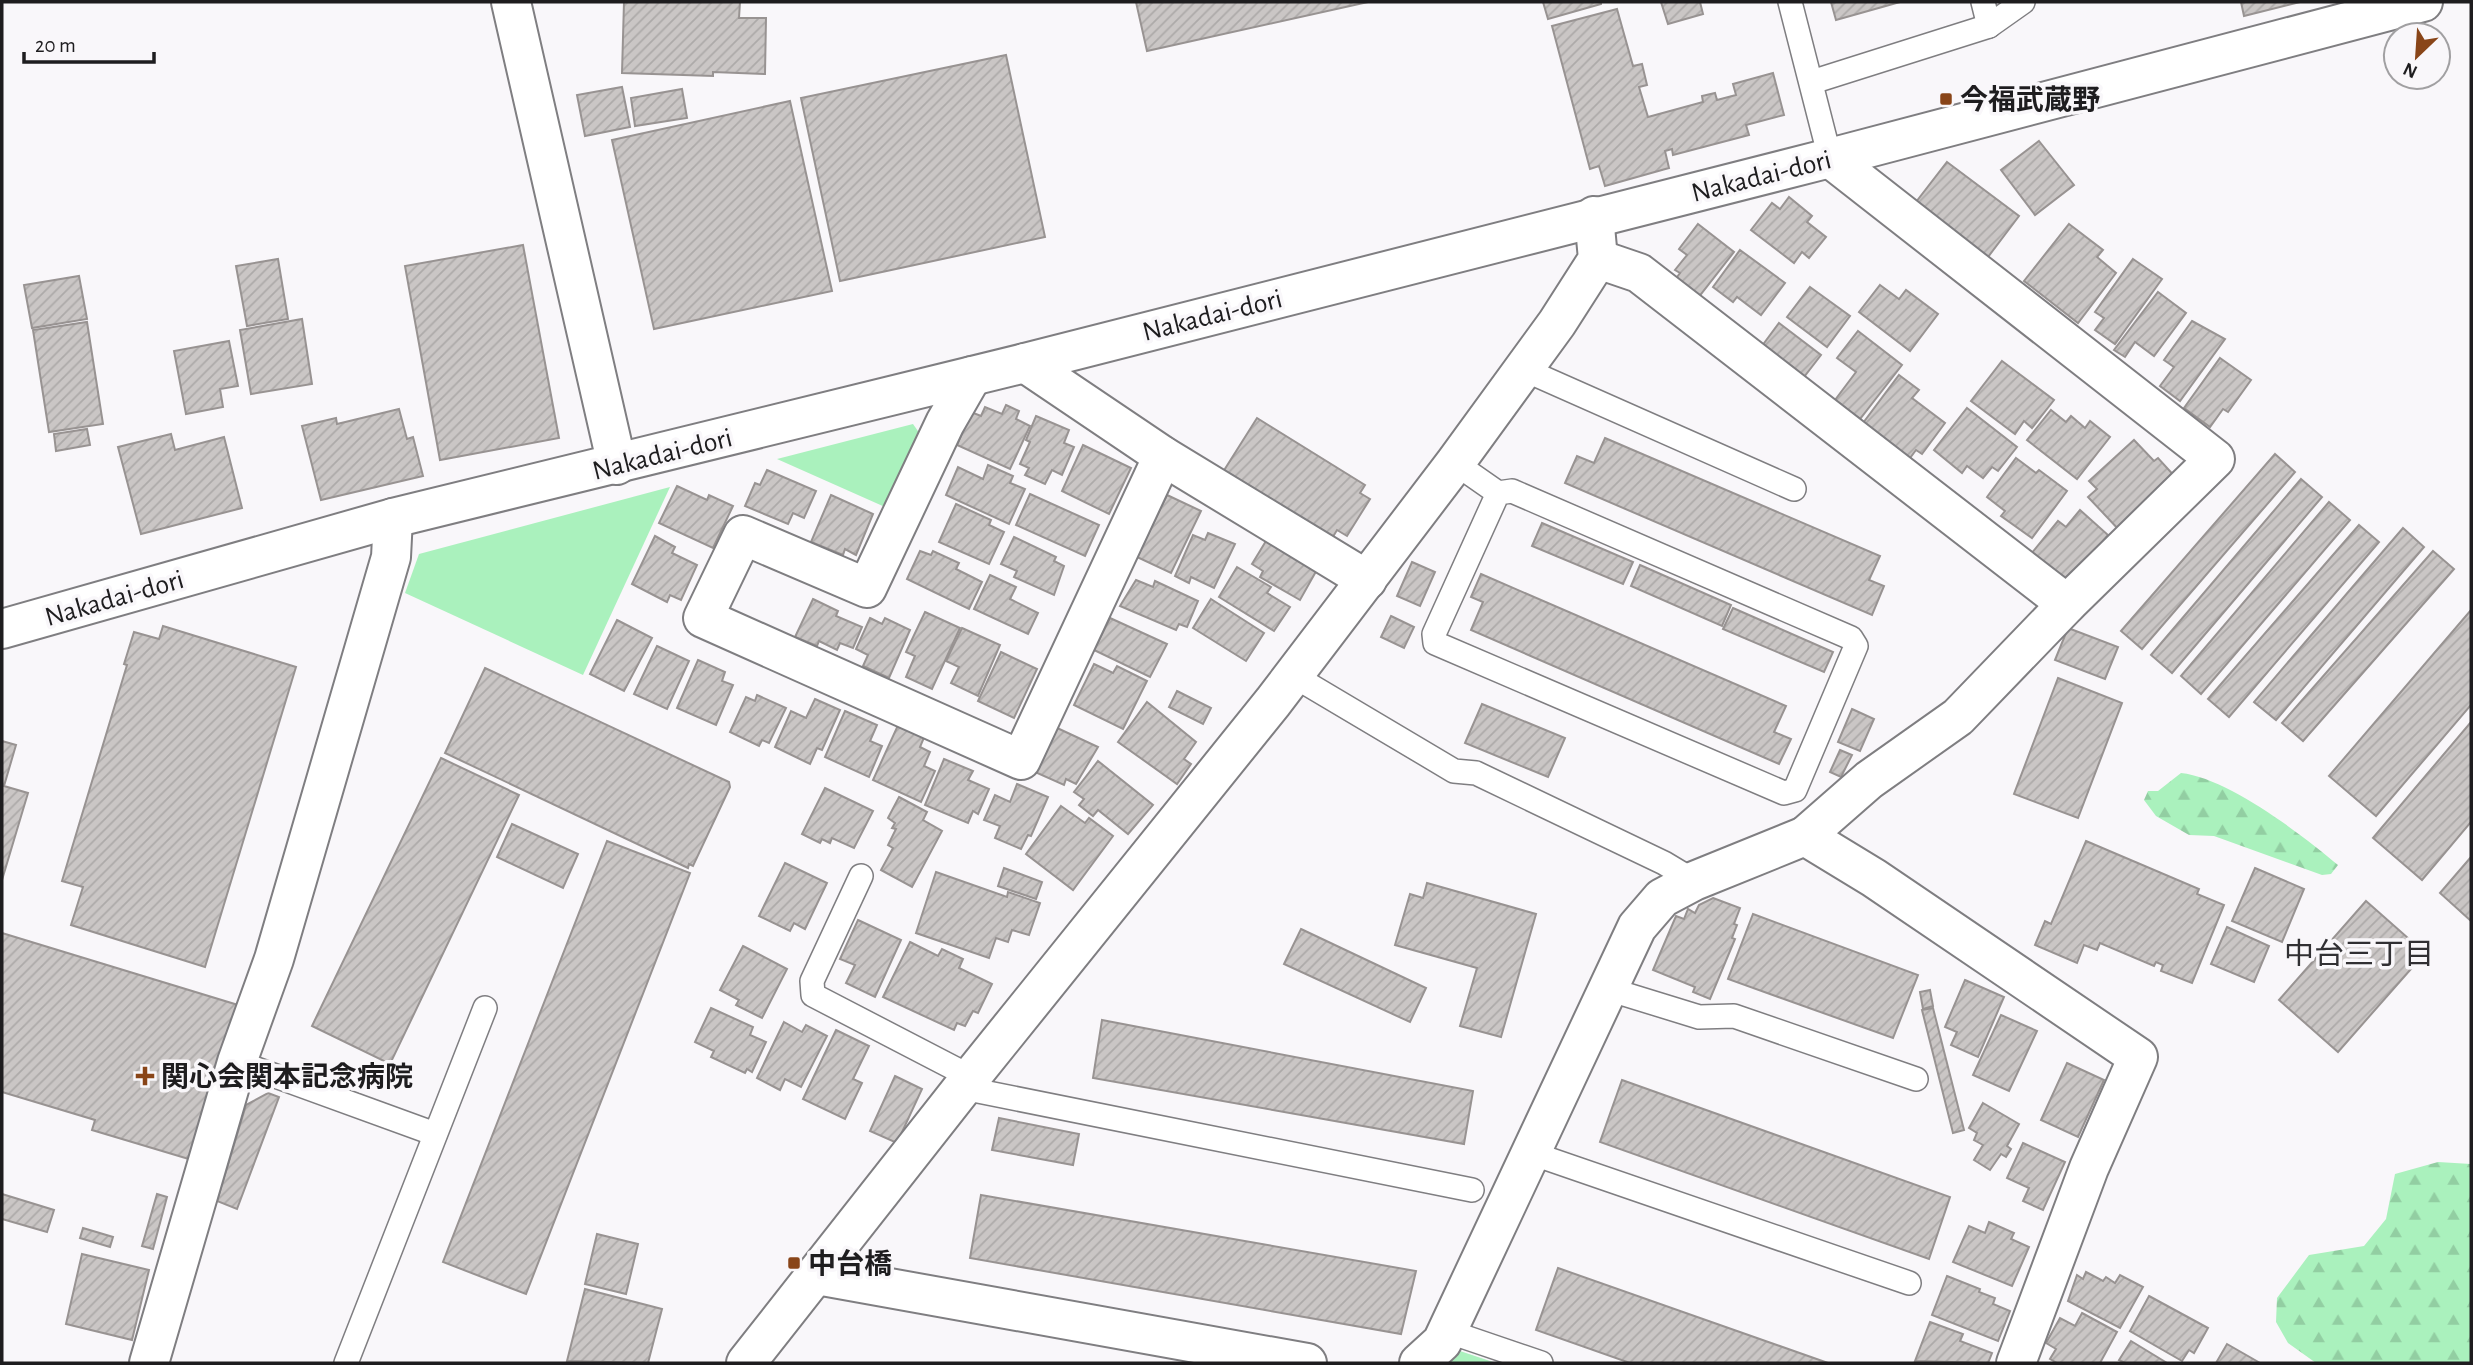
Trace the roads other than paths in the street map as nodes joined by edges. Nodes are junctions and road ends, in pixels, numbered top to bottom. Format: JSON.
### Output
{"nodes":[{"id":1,"x":511,"y":2,"type":"edge"},
{"id":2,"x":1790,"y":2,"type":"edge"},
{"id":3,"x":1983,"y":2,"type":"edge"},
{"id":4,"x":2023,"y":2,"type":"edge"},
{"id":5,"x":2423,"y":2,"type":"edge"},
{"id":6,"x":1989,"y":26,"type":"junction"},
{"id":7,"x":1812,"y":82,"type":"junction"},
{"id":8,"x":1830,"y":158,"type":"junction"},
{"id":9,"x":1594,"y":216,"type":"junction"},
{"id":10,"x":1598,"y":259,"type":"junction"},
{"id":11,"x":1025,"y":363,"type":"junction"},
{"id":12,"x":1523,"y":369,"type":"junction"},
{"id":13,"x":972,"y":376,"type":"junction"},
{"id":14,"x":1163,"y":456,"type":"junction"},
{"id":15,"x":1455,"y":463,"type":"junction"},
{"id":16,"x":617,"y":465,"type":"junction"},
{"id":17,"x":1794,"y":489,"type":"dead end"},
{"id":18,"x":1498,"y":493,"type":"junction"},
{"id":19,"x":393,"y":518,"type":"junction"},
{"id":20,"x":1367,"y":580,"type":"junction"},
{"id":21,"x":2067,"y":604,"type":"junction"},
{"id":22,"x":2,"y":628,"type":"edge"},
{"id":23,"x":1294,"y":676,"type":"junction"},
{"id":24,"x":1805,"y":836,"type":"junction"},
{"id":25,"x":861,"y":876,"type":"dead end"},
{"id":26,"x":1694,"y":881,"type":"junction"},
{"id":27,"x":1608,"y":989,"type":"junction"},
{"id":28,"x":485,"y":1008,"type":"dead end"},
{"id":29,"x":237,"y":1062,"type":"junction"},
{"id":30,"x":1916,"y":1079,"type":"dead end"},
{"id":31,"x":967,"y":1082,"type":"junction"},
{"id":32,"x":435,"y":1135,"type":"junction"},
{"id":33,"x":1531,"y":1153,"type":"junction"},
{"id":34,"x":1472,"y":1190,"type":"dead end"},
{"id":35,"x":817,"y":1275,"type":"junction"},
{"id":36,"x":1909,"y":1283,"type":"dead end"},
{"id":37,"x":1447,"y":1331,"type":"junction"},
{"id":38,"x":2020,"y":1362,"type":"edge"},
{"id":39,"x":149,"y":1363,"type":"edge"},
{"id":40,"x":346,"y":1363,"type":"edge"},
{"id":41,"x":746,"y":1363,"type":"edge"},
{"id":42,"x":1307,"y":1363,"type":"edge"},
{"id":43,"x":1419,"y":1363,"type":"edge"},
{"id":44,"x":1541,"y":1363,"type":"edge"}],
"edges":[{"from":1,"to":16,"type":"street"},
{"from":2,"to":7,"type":"lane"},
{"from":3,"to":6,"type":"lane"},
{"from":4,"to":6,"type":"lane"},
{"from":5,"to":8,"type":"street","name":"Nakadai-dori"},
{"from":6,"to":7,"type":"lane"},
{"from":7,"to":8,"type":"lane"},
{"from":8,"to":9,"type":"street","name":"Nakadai-dori"},
{"from":8,"to":21,"type":"street"},
{"from":9,"to":10,"type":"street"},
{"from":9,"to":11,"type":"street","name":"Nakadai-dori"},
{"from":10,"to":12,"type":"street"},
{"from":10,"to":21,"type":"street"},
{"from":11,"to":13,"type":"street","name":"Nakadai-dori"},
{"from":11,"to":14,"type":"street"},
{"from":12,"to":15,"type":"street"},
{"from":12,"to":17,"type":"lane"},
{"from":13,"to":14,"type":"street"},
{"from":13,"to":16,"type":"street","name":"Nakadai-dori"},
{"from":14,"to":20,"type":"street"},
{"from":15,"to":18,"type":"lane"},
{"from":15,"to":20,"type":"street"},
{"from":16,"to":19,"type":"street","name":"Nakadai-dori"},
{"from":18,"to":18,"type":"lane"},
{"from":19,"to":22,"type":"street","name":"Nakadai-dori"},
{"from":19,"to":29,"type":"street"},
{"from":20,"to":23,"type":"street"},
{"from":21,"to":24,"type":"street"},
{"from":23,"to":26,"type":"lane"},
{"from":23,"to":31,"type":"street"},
{"from":24,"to":26,"type":"street"},
{"from":24,"to":38,"type":"street"},
{"from":25,"to":31,"type":"lane"},
{"from":26,"to":27,"type":"street"},
{"from":27,"to":30,"type":"lane"},
{"from":27,"to":33,"type":"street"},
{"from":28,"to":32,"type":"lane"},
{"from":29,"to":32,"type":"lane"},
{"from":29,"to":39,"type":"street"},
{"from":31,"to":34,"type":"lane"},
{"from":31,"to":35,"type":"street"},
{"from":32,"to":40,"type":"lane"},
{"from":33,"to":36,"type":"lane"},
{"from":33,"to":37,"type":"street"},
{"from":35,"to":41,"type":"street"},
{"from":35,"to":42,"type":"street"},
{"from":37,"to":43,"type":"street"},
{"from":37,"to":44,"type":"lane"}]}
